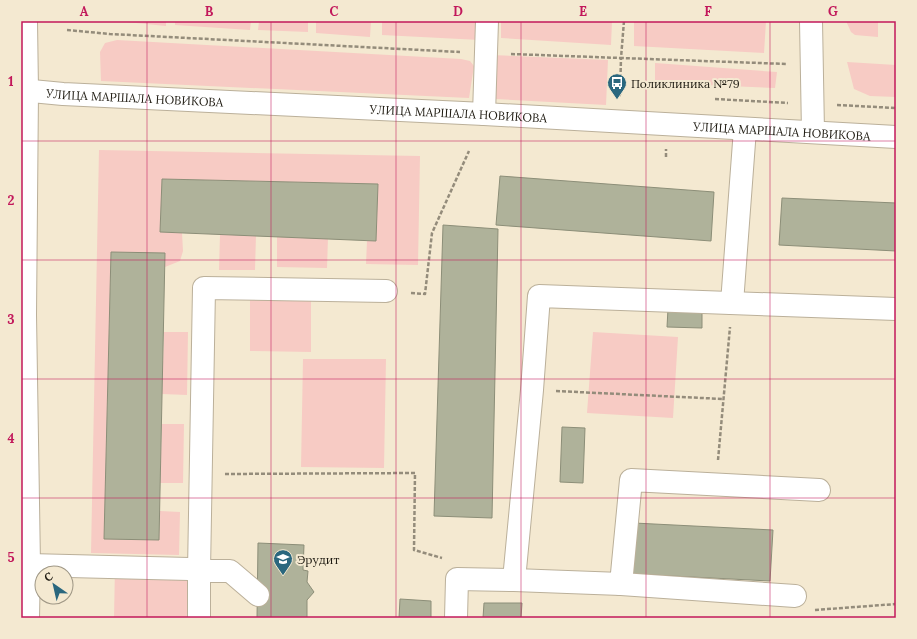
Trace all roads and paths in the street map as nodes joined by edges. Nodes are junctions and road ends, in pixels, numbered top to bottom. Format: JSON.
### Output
{"nodes":[{"id":1,"x":26,"y":21,"type":"edge"},
{"id":2,"x":487,"y":21,"type":"edge"},
{"id":3,"x":624,"y":21,"type":"edge"},
{"id":4,"x":811,"y":21,"type":"edge"},
{"id":5,"x":812,"y":65,"type":"junction"},
{"id":6,"x":24,"y":90,"type":"edge"},
{"id":7,"x":484,"y":114,"type":"junction"},
{"id":8,"x":744,"y":129,"type":"junction"},
{"id":9,"x":813,"y":132,"type":"junction"},
{"id":10,"x":896,"y":137,"type":"edge"},
{"id":11,"x":469,"y":151,"type":"dead end"},
{"id":12,"x":23,"y":261,"type":"edge"},
{"id":13,"x":386,"y":291,"type":"joint"},
{"id":14,"x":732,"y":303,"type":"junction"},
{"id":15,"x":896,"y":309,"type":"edge"},
{"id":16,"x":532,"y":390,"type":"junction"},
{"id":17,"x":723,"y":399,"type":"junction"},
{"id":18,"x":716,"y":484,"type":"junction"},
{"id":19,"x":819,"y":490,"type":"dead end"},
{"id":20,"x":29,"y":565,"type":"junction"},
{"id":21,"x":199,"y":571,"type":"junction"},
{"id":22,"x":514,"y":580,"type":"junction"},
{"id":23,"x":621,"y":584,"type":"junction"},
{"id":24,"x":258,"y":595,"type":"dead end"},
{"id":25,"x":795,"y":596,"type":"dead end"},
{"id":26,"x":28,"y":618,"type":"edge"},
{"id":27,"x":199,"y":618,"type":"edge"},
{"id":28,"x":456,"y":618,"type":"edge"}],
"edges":[{"from":1,"to":6,"type":"street"},
{"from":2,"to":7,"type":"street"},
{"from":3,"to":5,"type":"path"},
{"from":4,"to":5,"type":"street"},
{"from":5,"to":9,"type":"street"},
{"from":6,"to":7,"type":"street","name":"УЛИЦА МАРШАЛА НОВИКОВА"},
{"from":6,"to":12,"type":"street"},
{"from":7,"to":8,"type":"street","name":"УЛИЦА МАРШАЛА НОВИКОВА"},
{"from":8,"to":9,"type":"street","name":"УЛИЦА МАРШАЛА НОВИКОВА"},
{"from":8,"to":14,"type":"street"},
{"from":9,"to":10,"type":"street","name":"УЛИЦА МАРШАЛА НОВИКОВА"},
{"from":11,"to":13,"type":"path"},
{"from":12,"to":20,"type":"street"},
{"from":13,"to":21,"type":"street"},
{"from":14,"to":15,"type":"street"},
{"from":14,"to":16,"type":"street"},
{"from":14,"to":17,"type":"path"},
{"from":16,"to":17,"type":"path"},
{"from":16,"to":22,"type":"street"},
{"from":17,"to":18,"type":"path"},
{"from":18,"to":19,"type":"street"},
{"from":18,"to":23,"type":"street"},
{"from":20,"to":21,"type":"street"},
{"from":20,"to":26,"type":"street"},
{"from":21,"to":24,"type":"street"},
{"from":21,"to":27,"type":"street"},
{"from":22,"to":23,"type":"street"},
{"from":22,"to":28,"type":"street"},
{"from":23,"to":25,"type":"street"}]}
